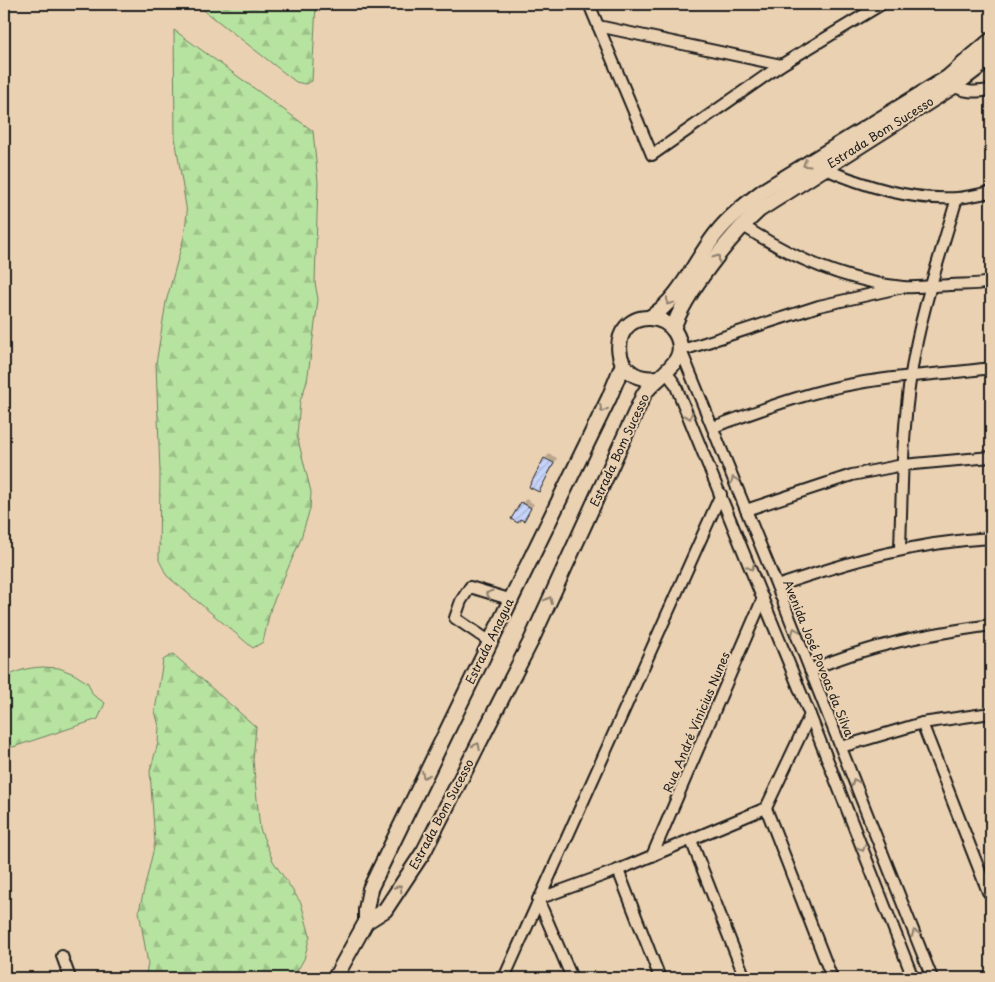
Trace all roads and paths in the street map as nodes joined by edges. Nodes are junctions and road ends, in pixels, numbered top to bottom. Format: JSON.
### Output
{"nodes":[{"id":1,"x":589,"y":4,"type":"edge"},
{"id":2,"x":882,"y":4,"type":"edge"},
{"id":3,"x":598,"y":26,"type":"junction"},
{"id":4,"x":991,"y":40,"type":"edge"},
{"id":5,"x":991,"y":58,"type":"edge"},
{"id":6,"x":781,"y":65,"type":"junction"},
{"id":7,"x":950,"y":82,"type":"junction"},
{"id":8,"x":991,"y":90,"type":"edge"},
{"id":9,"x":822,"y":168,"type":"junction"},
{"id":10,"x":991,"y":192,"type":"edge"},
{"id":11,"x":957,"y":198,"type":"junction"},
{"id":12,"x":742,"y":225,"type":"junction"},
{"id":13,"x":692,"y":281,"type":"junction"},
{"id":14,"x":991,"y":282,"type":"edge"},
{"id":15,"x":930,"y":286,"type":"junction"},
{"id":16,"x":903,"y":287,"type":"junction"},
{"id":17,"x":649,"y":318,"type":"junction"},
{"id":18,"x":673,"y":329,"type":"junction"},
{"id":19,"x":680,"y":348,"type":"junction"},
{"id":20,"x":623,"y":364,"type":"junction"},
{"id":21,"x":991,"y":368,"type":"edge"},
{"id":22,"x":662,"y":375,"type":"junction"},
{"id":23,"x":911,"y":375,"type":"junction"},
{"id":24,"x":713,"y":427,"type":"junction"},
{"id":25,"x":991,"y":457,"type":"edge"},
{"id":26,"x":903,"y":464,"type":"junction"},
{"id":27,"x":722,"y":494,"type":"junction"},
{"id":28,"x":746,"y":510,"type":"junction"},
{"id":29,"x":991,"y":538,"type":"edge"},
{"id":30,"x":900,"y":549,"type":"junction"},
{"id":31,"x":777,"y":586,"type":"junction"},
{"id":32,"x":763,"y":598,"type":"junction"},
{"id":33,"x":509,"y":599,"type":"junction"},
{"id":34,"x":991,"y":625,"type":"edge"},
{"id":35,"x":489,"y":641,"type":"junction"},
{"id":36,"x":810,"y":670,"type":"junction"},
{"id":37,"x":991,"y":713,"type":"edge"},
{"id":38,"x":810,"y":715,"type":"junction"},
{"id":39,"x":922,"y":723,"type":"junction"},
{"id":40,"x":841,"y":747,"type":"junction"},
{"id":41,"x":766,"y":808,"type":"junction"},
{"id":42,"x":691,"y":840,"type":"junction"},
{"id":43,"x":652,"y":856,"type":"junction"},
{"id":44,"x":618,"y":870,"type":"junction"},
{"id":45,"x":991,"y":894,"type":"edge"},
{"id":46,"x":901,"y":897,"type":"junction"},
{"id":47,"x":538,"y":899,"type":"junction"},
{"id":48,"x":884,"y":904,"type":"junction"},
{"id":49,"x":366,"y":922,"type":"junction"},
{"id":50,"x":62,"y":956,"type":"dead end"},
{"id":51,"x":70,"y":978,"type":"edge"},
{"id":52,"x":336,"y":978,"type":"edge"},
{"id":53,"x":504,"y":978,"type":"edge"},
{"id":54,"x":572,"y":978,"type":"edge"},
{"id":55,"x":660,"y":978,"type":"edge"},
{"id":56,"x":745,"y":978,"type":"edge"},
{"id":57,"x":832,"y":978,"type":"edge"},
{"id":58,"x":913,"y":978,"type":"edge"},
{"id":59,"x":932,"y":978,"type":"edge"}],
"edges":[{"from":1,"to":3,"type":"street"},
{"from":2,"to":6,"type":"street"},
{"from":3,"to":6,"type":"street"},
{"from":3,"to":6,"type":"street"},
{"from":4,"to":7,"type":"main road","name":"Estrada Bom Sucesso"},
{"from":5,"to":7,"type":"main road","name":"Estrada Bom Sucesso"},
{"from":7,"to":8,"type":"street"},
{"from":7,"to":9,"type":"main road","name":"Estrada Bom Sucesso"},
{"from":7,"to":13,"type":"main road","name":"Estrada Bom Sucesso","one_way":true},
{"from":9,"to":11,"type":"street"},
{"from":9,"to":12,"type":"main road","name":"Estrada Bom Sucesso"},
{"from":10,"to":11,"type":"street"},
{"from":11,"to":15,"type":"street"},
{"from":13,"to":12,"type":"main road","name":"Estrada Bom Sucesso","one_way":true},
{"from":12,"to":16,"type":"street"},
{"from":13,"to":17,"type":"main road","name":"Estrada Bom Sucesso","one_way":true},
{"from":13,"to":18,"type":"main road","name":"Estrada Bom Sucesso"},
{"from":14,"to":15,"type":"street"},
{"from":15,"to":16,"type":"street"},
{"from":15,"to":23,"type":"street"},
{"from":16,"to":19,"type":"street"},
{"from":17,"to":18,"type":"main road"},
{"from":17,"to":20,"type":"main road","name":"Estrada Anagua"},
{"from":18,"to":19,"type":"main road"},
{"from":19,"to":22,"type":"main road","name":"Estrada Bom Sucesso"},
{"from":19,"to":24,"type":"street","name":"Avenida José Povoas da Silva"},
{"from":20,"to":22,"type":"main road"},
{"from":20,"to":33,"type":"main road","name":"Estrada Anagua","one_way":true},
{"from":21,"to":23,"type":"street"},
{"from":22,"to":27,"type":"street","one_way":true},
{"from":49,"to":22,"type":"main road","name":"Estrada Bom Sucesso","one_way":true},
{"from":23,"to":24,"type":"street"},
{"from":23,"to":26,"type":"street"},
{"from":28,"to":24,"type":"street","name":"Avenida José Povoas da Silva","one_way":true},
{"from":25,"to":26,"type":"street"},
{"from":26,"to":28,"type":"street"},
{"from":26,"to":30,"type":"street"},
{"from":27,"to":32,"type":"street","one_way":true},
{"from":27,"to":47,"type":"street"},
{"from":28,"to":31,"type":"street","name":"Avenida José Povoas da Silva"},
{"from":29,"to":30,"type":"street"},
{"from":30,"to":31,"type":"street"},
{"from":36,"to":31,"type":"street","name":"Avenida José Povoas da Silva","one_way":true},
{"from":32,"to":38,"type":"street"},
{"from":32,"to":43,"type":"street","name":"Rua André Vinicius Nunes"},
{"from":33,"to":35,"type":"main road","name":"Estrada Anagua"},
{"from":33,"to":35,"type":"street","one_way":true},
{"from":34,"to":36,"type":"street"},
{"from":35,"to":49,"type":"main road","name":"Estrada Anagua","one_way":true},
{"from":36,"to":40,"type":"street","name":"Avenida José Povoas da Silva"},
{"from":37,"to":39,"type":"street"},
{"from":38,"to":41,"type":"street"},
{"from":38,"to":48,"type":"street","one_way":true},
{"from":39,"to":40,"type":"street"},
{"from":39,"to":45,"type":"street"},
{"from":46,"to":40,"type":"street","name":"Avenida José Povoas da Silva","one_way":true},
{"from":41,"to":42,"type":"street"},
{"from":41,"to":57,"type":"street"},
{"from":42,"to":43,"type":"street"},
{"from":42,"to":56,"type":"street"},
{"from":43,"to":44,"type":"street"},
{"from":44,"to":47,"type":"street"},
{"from":44,"to":55,"type":"street"},
{"from":46,"to":48,"type":"street"},
{"from":59,"to":46,"type":"street","name":"Avenida José Povoas da Silva","one_way":true},
{"from":47,"to":53,"type":"street"},
{"from":47,"to":54,"type":"street"},
{"from":48,"to":58,"type":"street"},
{"from":49,"to":52,"type":"main road","name":"Estrada Anagua"},
{"from":50,"to":51,"type":"street"}]}
